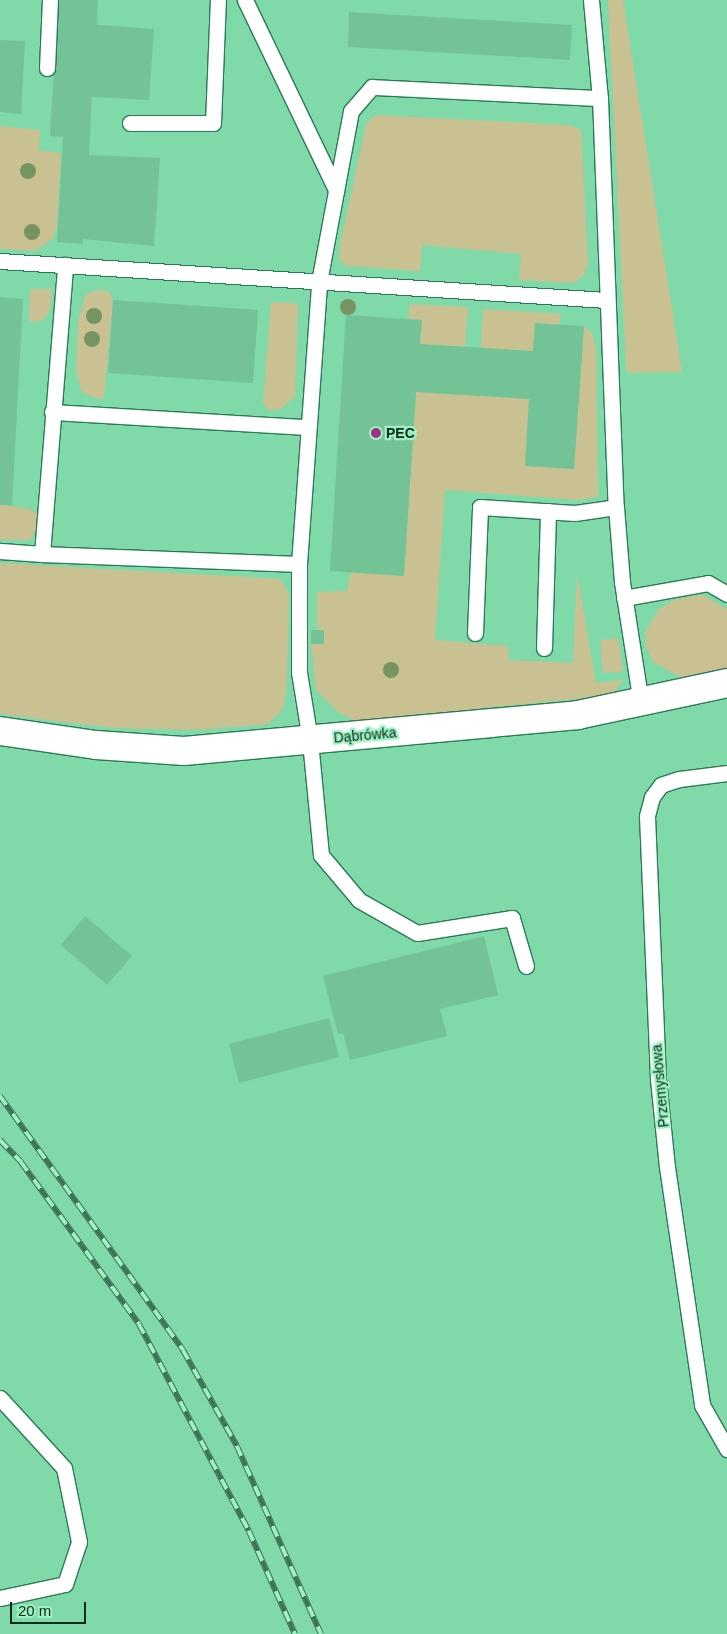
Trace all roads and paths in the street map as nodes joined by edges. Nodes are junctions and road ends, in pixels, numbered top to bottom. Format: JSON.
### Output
{"nodes":[{"id":1,"x":50,"y":0,"type":"edge"},
{"id":2,"x":218,"y":0,"type":"edge"},
{"id":3,"x":246,"y":0,"type":"edge"},
{"id":4,"x":591,"y":0,"type":"edge"},
{"id":5,"x":47,"y":68,"type":"dead end"},
{"id":6,"x":600,"y":98,"type":"junction"},
{"id":7,"x":130,"y":123,"type":"dead end"},
{"id":8,"x":336,"y":190,"type":"junction"},
{"id":9,"x":0,"y":261,"type":"edge"},
{"id":10,"x":65,"y":265,"type":"junction"},
{"id":11,"x":319,"y":282,"type":"junction"},
{"id":12,"x":606,"y":300,"type":"junction"},
{"id":13,"x":52,"y":412,"type":"junction"},
{"id":14,"x":308,"y":427,"type":"junction"},
{"id":15,"x":616,"y":507,"type":"junction"},
{"id":16,"x":548,"y":511,"type":"junction"},
{"id":17,"x":0,"y":551,"type":"edge"},
{"id":18,"x":42,"y":554,"type":"junction"},
{"id":19,"x":299,"y":564,"type":"junction"},
{"id":20,"x":727,"y":594,"type":"edge"},
{"id":21,"x":624,"y":598,"type":"junction"},
{"id":22,"x":476,"y":632,"type":"dead end"},
{"id":23,"x":544,"y":648,"type":"dead end"},
{"id":24,"x":727,"y":683,"type":"edge"},
{"id":25,"x":642,"y":703,"type":"junction"},
{"id":26,"x":0,"y":731,"type":"edge"},
{"id":27,"x":310,"y":740,"type":"junction"},
{"id":28,"x":727,"y":773,"type":"edge"},
{"id":29,"x":526,"y":966,"type":"dead end"},
{"id":30,"x":0,"y":1398,"type":"edge"},
{"id":31,"x":722,"y":1433,"type":"edge"},
{"id":32,"x":727,"y":1449,"type":"edge"},
{"id":33,"x":0,"y":1598,"type":"edge"}],
"edges":[{"from":1,"to":5,"type":"lane"},
{"from":2,"to":7,"type":"lane"},
{"from":3,"to":8,"type":"lane"},
{"from":4,"to":6,"type":"lane"},
{"from":6,"to":8,"type":"lane"},
{"from":6,"to":12,"type":"lane"},
{"from":8,"to":11,"type":"lane"},
{"from":9,"to":10,"type":"lane"},
{"from":10,"to":11,"type":"lane"},
{"from":10,"to":13,"type":"lane"},
{"from":11,"to":12,"type":"lane"},
{"from":11,"to":14,"type":"lane"},
{"from":12,"to":15,"type":"lane"},
{"from":13,"to":14,"type":"lane"},
{"from":13,"to":18,"type":"lane"},
{"from":14,"to":19,"type":"lane"},
{"from":15,"to":16,"type":"lane"},
{"from":15,"to":21,"type":"lane"},
{"from":16,"to":22,"type":"lane"},
{"from":16,"to":23,"type":"lane"},
{"from":17,"to":18,"type":"lane"},
{"from":18,"to":19,"type":"lane"},
{"from":19,"to":27,"type":"lane"},
{"from":20,"to":21,"type":"lane"},
{"from":21,"to":25,"type":"lane"},
{"from":24,"to":25,"type":"street","name":"Dąbrówka"},
{"from":25,"to":27,"type":"street","name":"Dąbrówka"},
{"from":26,"to":27,"type":"street","name":"Dąbrówka"},
{"from":27,"to":29,"type":"lane"},
{"from":28,"to":31,"type":"lane","name":"Przemysłowa"},
{"from":30,"to":33,"type":"lane"},
{"from":31,"to":32,"type":"lane","name":"Przemysłowa"}]}
